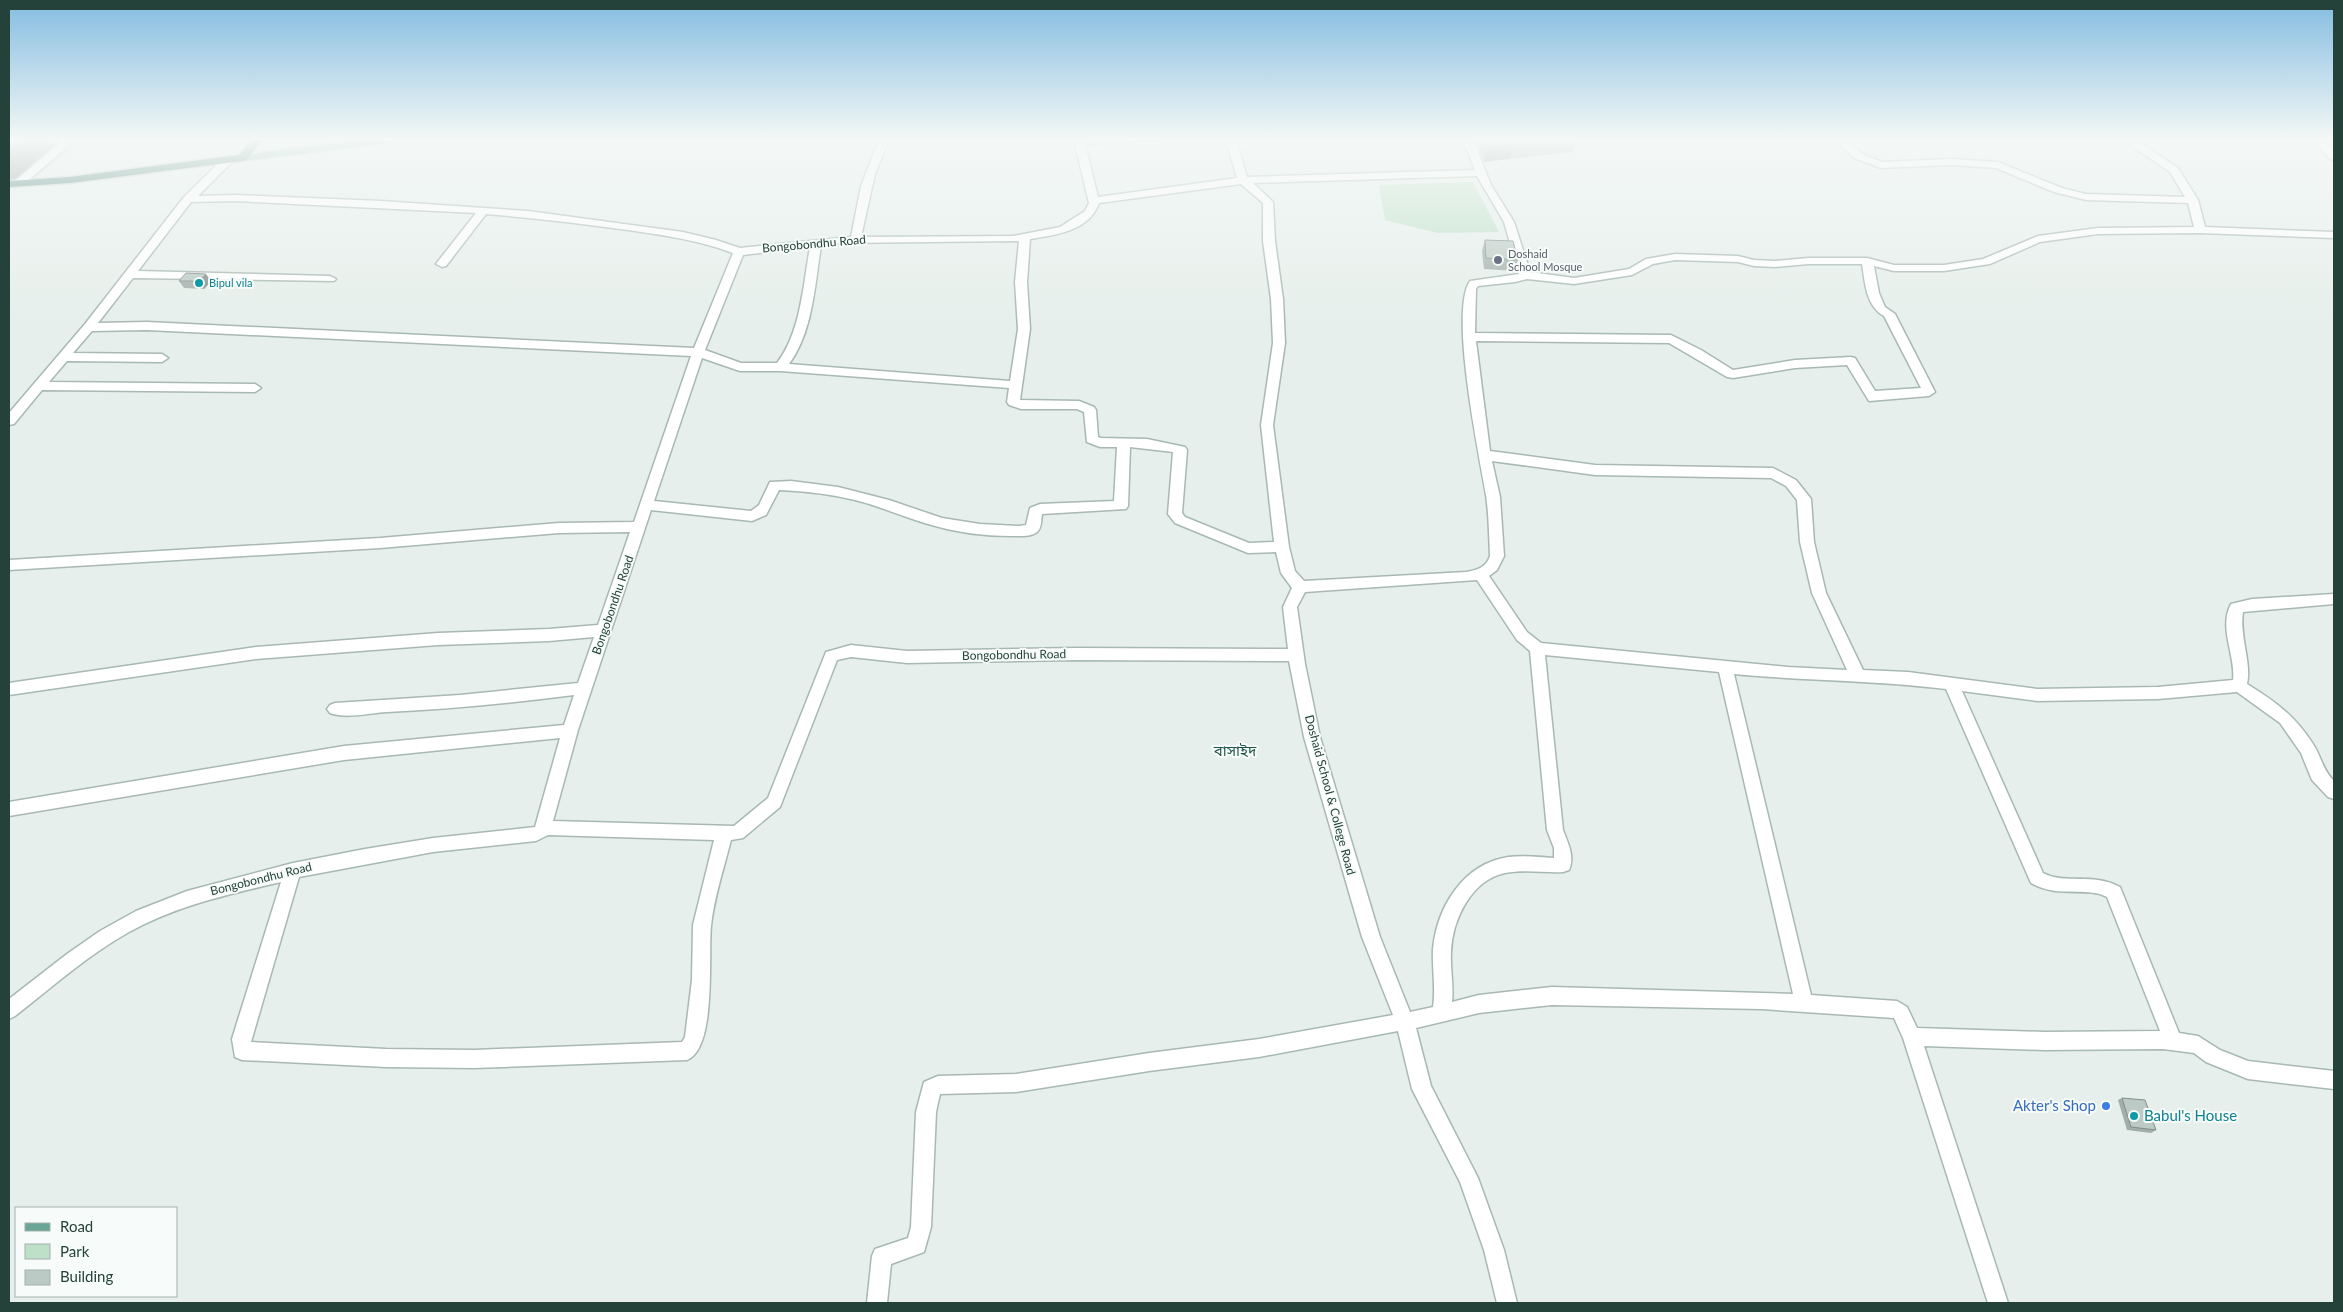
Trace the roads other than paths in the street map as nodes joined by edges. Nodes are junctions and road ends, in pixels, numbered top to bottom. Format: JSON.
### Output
{"nodes":[{"id":1,"x":186,"y":201,"type":"edge"},
{"id":2,"x":292,"y":201,"type":"edge"},
{"id":3,"x":862,"y":201,"type":"edge"},
{"id":4,"x":1093,"y":201,"type":"edge"},
{"id":5,"x":1267,"y":201,"type":"edge"},
{"id":6,"x":1497,"y":201,"type":"edge"},
{"id":7,"x":2193,"y":201,"type":"edge"},
{"id":8,"x":482,"y":212,"type":"junction"},
{"id":9,"x":2200,"y":230,"type":"junction"},
{"id":10,"x":856,"y":236,"type":"dead end"},
{"id":11,"x":2334,"y":236,"type":"edge"},
{"id":12,"x":1026,"y":237,"type":"junction"},
{"id":13,"x":816,"y":243,"type":"junction"},
{"id":14,"x":739,"y":252,"type":"junction"},
{"id":15,"x":1867,"y":261,"type":"junction"},
{"id":16,"x":442,"y":264,"type":"dead end"},
{"id":17,"x":129,"y":274,"type":"junction"},
{"id":18,"x":1525,"y":275,"type":"junction"},
{"id":19,"x":330,"y":279,"type":"dead end"},
{"id":20,"x":89,"y":327,"type":"junction"},
{"id":21,"x":1470,"y":337,"type":"junction"},
{"id":22,"x":698,"y":352,"type":"junction"},
{"id":23,"x":64,"y":357,"type":"junction"},
{"id":24,"x":162,"y":358,"type":"dead end"},
{"id":25,"x":780,"y":367,"type":"junction"},
{"id":26,"x":1016,"y":385,"type":"junction"},
{"id":27,"x":38,"y":386,"type":"junction"},
{"id":28,"x":255,"y":388,"type":"dead end"},
{"id":29,"x":9,"y":421,"type":"edge"},
{"id":30,"x":1124,"y":442,"type":"junction"},
{"id":31,"x":1485,"y":455,"type":"junction"},
{"id":32,"x":647,"y":505,"type":"junction"},
{"id":33,"x":640,"y":527,"type":"junction"},
{"id":34,"x":1282,"y":547,"type":"junction"},
{"id":35,"x":9,"y":565,"type":"edge"},
{"id":36,"x":1480,"y":574,"type":"junction"},
{"id":37,"x":1300,"y":587,"type":"junction"},
{"id":38,"x":2334,"y":598,"type":"edge"},
{"id":39,"x":604,"y":630,"type":"junction"},
{"id":40,"x":1538,"y":648,"type":"junction"},
{"id":41,"x":1296,"y":656,"type":"junction"},
{"id":42,"x":1725,"y":666,"type":"junction"},
{"id":43,"x":1858,"y":676,"type":"junction"},
{"id":44,"x":1951,"y":683,"type":"junction"},
{"id":45,"x":2239,"y":686,"type":"junction"},
{"id":46,"x":584,"y":688,"type":"junction"},
{"id":47,"x":9,"y":689,"type":"edge"},
{"id":48,"x":336,"y":709,"type":"dead end"},
{"id":49,"x":570,"y":730,"type":"junction"},
{"id":50,"x":2334,"y":792,"type":"edge"},
{"id":51,"x":9,"y":809,"type":"edge"},
{"id":52,"x":543,"y":828,"type":"junction"},
{"id":53,"x":724,"y":833,"type":"junction"},
{"id":54,"x":293,"y":870,"type":"junction"},
{"id":55,"x":1804,"y":1003,"type":"junction"},
{"id":56,"x":9,"y":1010,"type":"edge"},
{"id":57,"x":1440,"y":1014,"type":"junction"},
{"id":58,"x":1405,"y":1021,"type":"junction"},
{"id":59,"x":1912,"y":1037,"type":"junction"},
{"id":60,"x":2173,"y":1041,"type":"junction"},
{"id":61,"x":2334,"y":1080,"type":"edge"},
{"id":62,"x":877,"y":1303,"type":"edge"},
{"id":63,"x":1507,"y":1303,"type":"edge"},
{"id":64,"x":1998,"y":1303,"type":"edge"}],
"edges":[{"from":1,"to":17,"type":"street"},
{"from":2,"to":8,"type":"street"},
{"from":3,"to":10,"type":"street"},
{"from":4,"to":12,"type":"street","name":"Bongobondhu Road"},
{"from":5,"to":34,"type":"street"},
{"from":6,"to":18,"type":"street"},
{"from":7,"to":9,"type":"street"},
{"from":8,"to":14,"type":"street"},
{"from":8,"to":16,"type":"street"},
{"from":9,"to":11,"type":"street"},
{"from":9,"to":15,"type":"street"},
{"from":12,"to":13,"type":"street","name":"Bongobondhu Road"},
{"from":12,"to":26,"type":"street"},
{"from":13,"to":14,"type":"street","name":"Bongobondhu Road"},
{"from":13,"to":25,"type":"street"},
{"from":14,"to":22,"type":"street","name":"Bongobondhu Road"},
{"from":15,"to":18,"type":"street"},
{"from":15,"to":21,"type":"street"},
{"from":17,"to":19,"type":"street"},
{"from":17,"to":20,"type":"street"},
{"from":18,"to":21,"type":"street"},
{"from":20,"to":22,"type":"street"},
{"from":20,"to":23,"type":"street"},
{"from":21,"to":31,"type":"street"},
{"from":22,"to":25,"type":"street"},
{"from":22,"to":32,"type":"street","name":"Bongobondhu Road"},
{"from":23,"to":24,"type":"street"},
{"from":23,"to":27,"type":"street"},
{"from":25,"to":26,"type":"street"},
{"from":26,"to":30,"type":"street"},
{"from":27,"to":28,"type":"street"},
{"from":27,"to":29,"type":"street"},
{"from":30,"to":32,"type":"street"},
{"from":30,"to":34,"type":"street"},
{"from":31,"to":36,"type":"street"},
{"from":31,"to":43,"type":"street"},
{"from":32,"to":33,"type":"street","name":"Bongobondhu Road"},
{"from":33,"to":35,"type":"street"},
{"from":33,"to":39,"type":"street","name":"Bongobondhu Road"},
{"from":34,"to":37,"type":"street"},
{"from":36,"to":37,"type":"street"},
{"from":36,"to":40,"type":"street"},
{"from":37,"to":41,"type":"street","name":"Doshaid School & College Road"},
{"from":38,"to":45,"type":"street"},
{"from":39,"to":46,"type":"street","name":"Bongobondhu Road"},
{"from":39,"to":47,"type":"street"},
{"from":40,"to":42,"type":"street"},
{"from":40,"to":57,"type":"street"},
{"from":41,"to":53,"type":"street","name":"Bongobondhu Road"},
{"from":41,"to":58,"type":"street","name":"Doshaid School & College Road"},
{"from":42,"to":43,"type":"street"},
{"from":42,"to":55,"type":"street"},
{"from":43,"to":44,"type":"street"},
{"from":44,"to":45,"type":"street"},
{"from":44,"to":60,"type":"street"},
{"from":45,"to":50,"type":"street"},
{"from":46,"to":48,"type":"street"},
{"from":46,"to":49,"type":"street","name":"Bongobondhu Road"},
{"from":49,"to":51,"type":"street"},
{"from":49,"to":52,"type":"street","name":"Bongobondhu Road"},
{"from":52,"to":53,"type":"street","name":"Bongobondhu Road"},
{"from":52,"to":54,"type":"street","name":"Bongobondhu Road"},
{"from":53,"to":54,"type":"street"},
{"from":54,"to":56,"type":"street","name":"Bongobondhu Road"},
{"from":55,"to":57,"type":"street"},
{"from":55,"to":59,"type":"street"},
{"from":57,"to":58,"type":"street"},
{"from":58,"to":62,"type":"street"},
{"from":58,"to":63,"type":"street","name":"Doshaid School & College Road"},
{"from":59,"to":60,"type":"street"},
{"from":59,"to":64,"type":"street"},
{"from":60,"to":61,"type":"street"}]}
